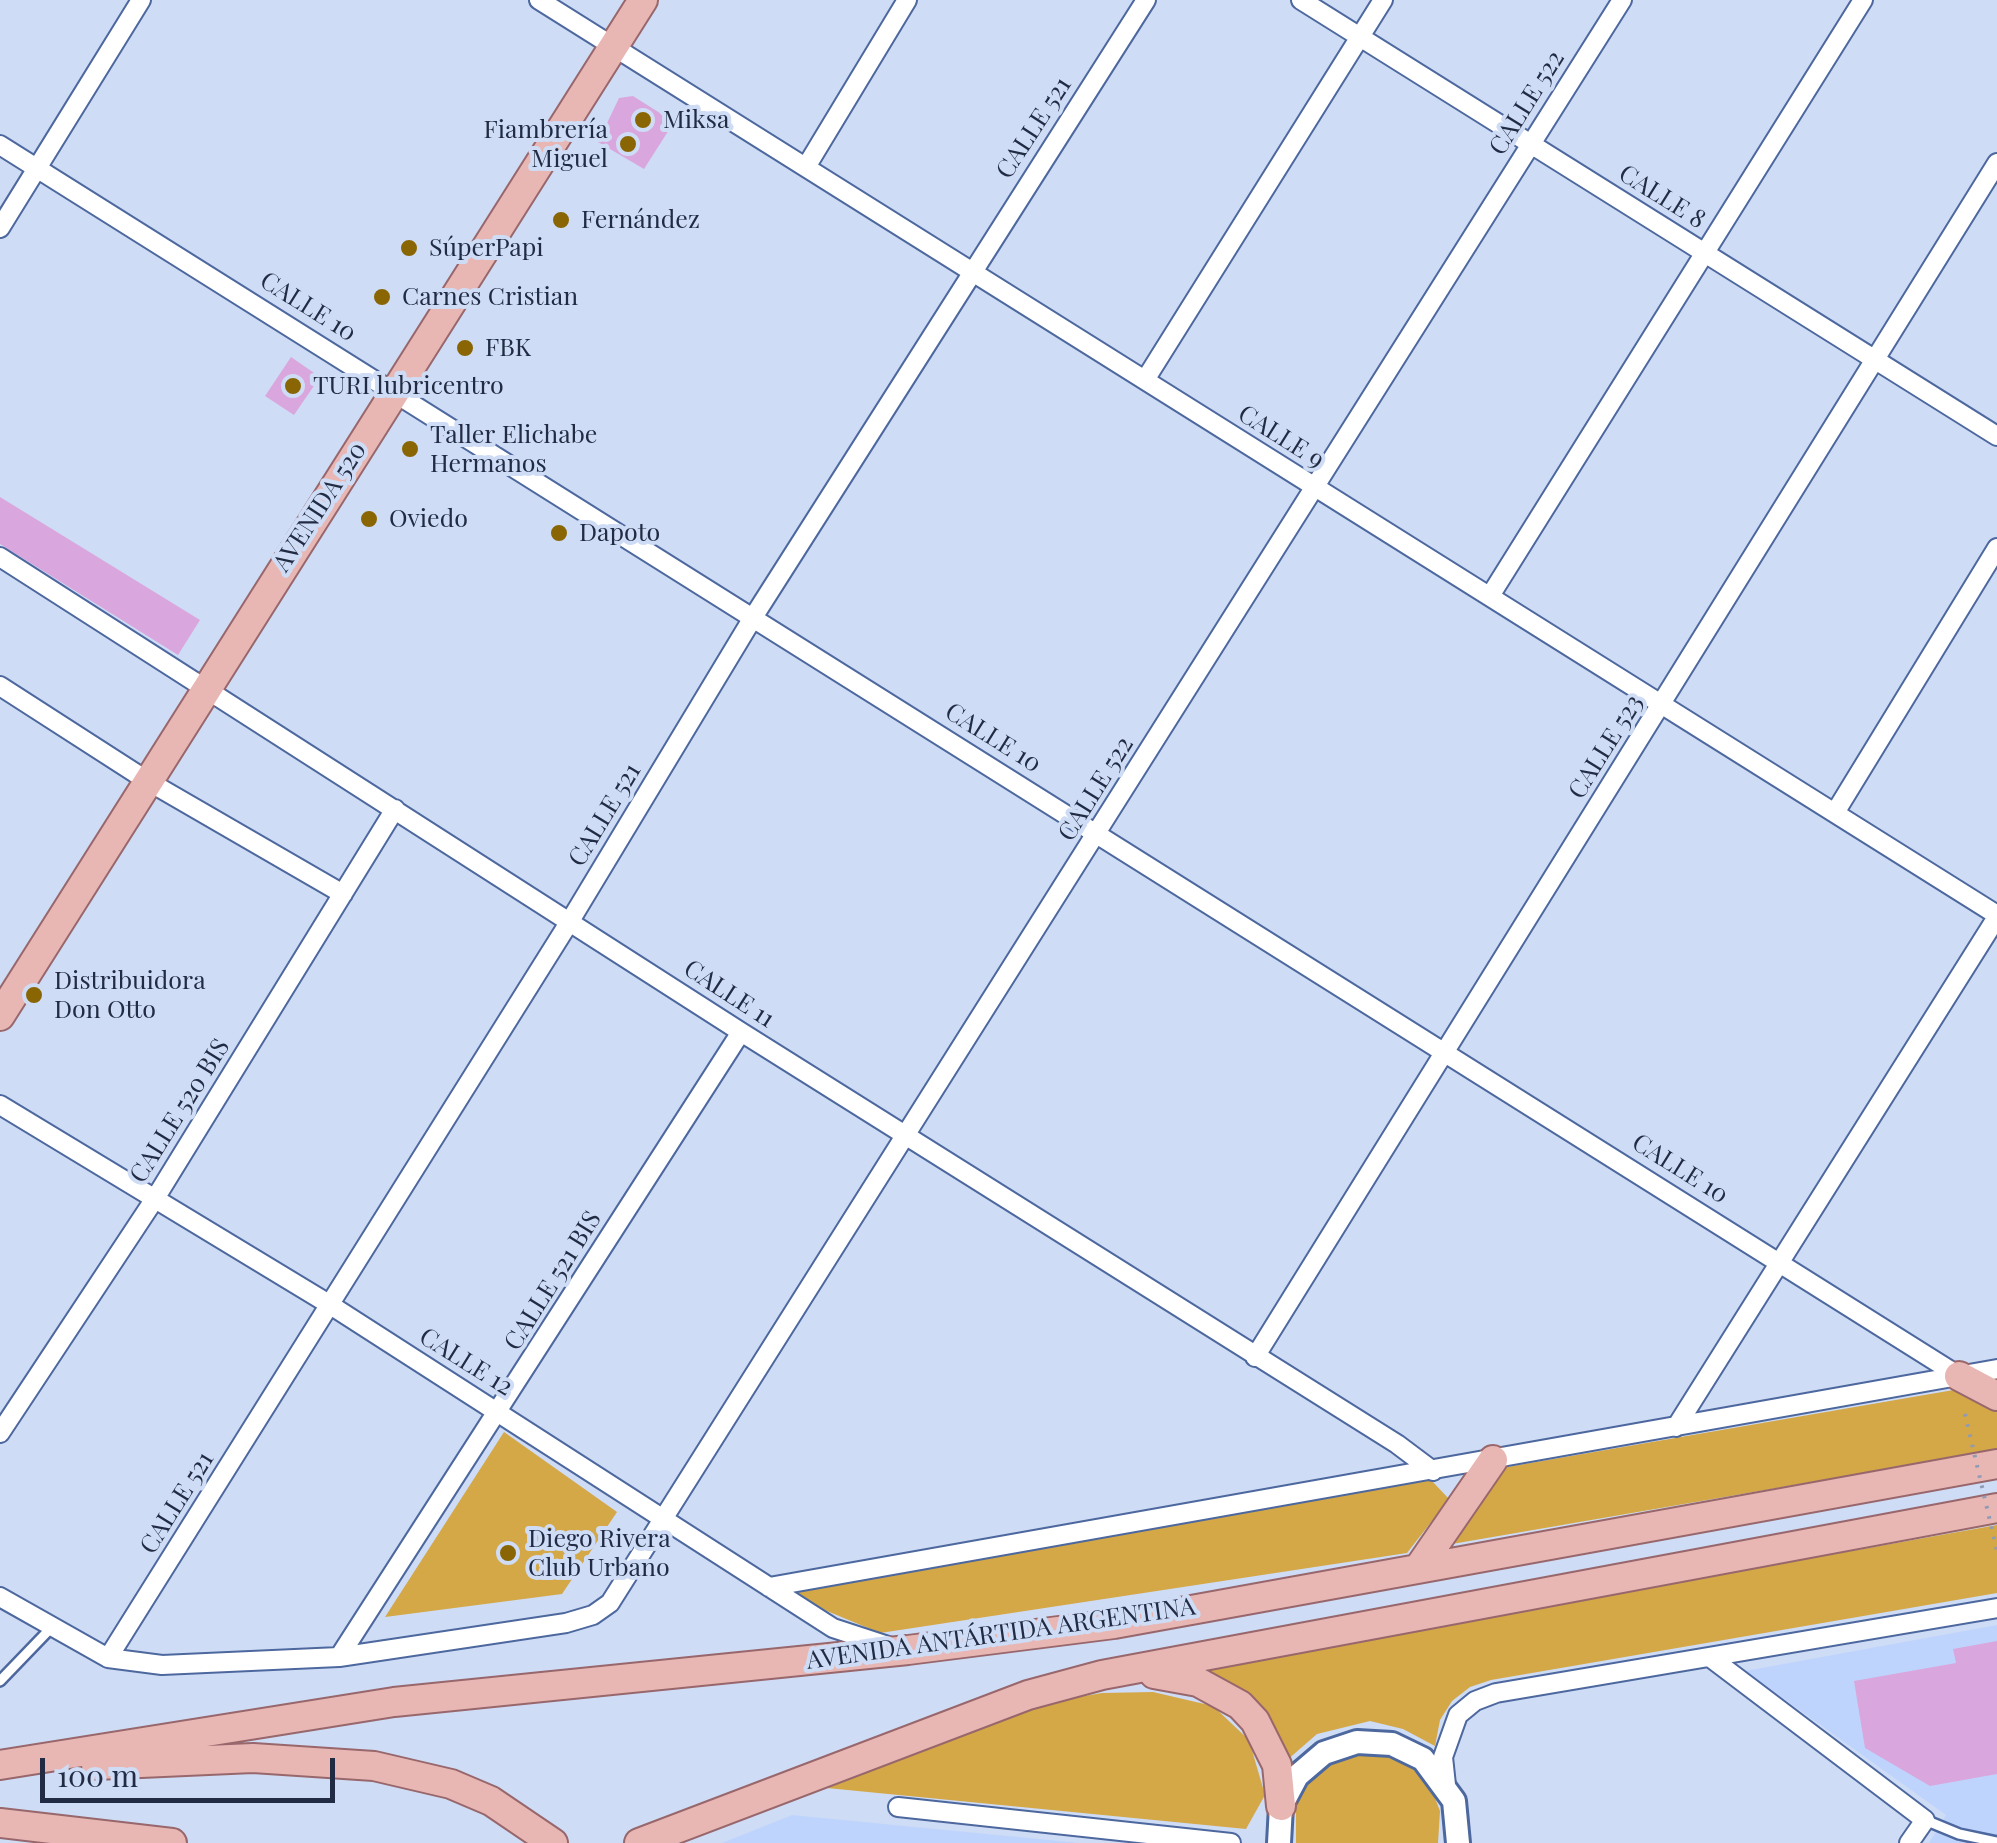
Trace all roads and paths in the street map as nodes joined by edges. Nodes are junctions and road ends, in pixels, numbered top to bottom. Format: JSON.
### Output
{"nodes":[{"id":1,"x":141,"y":0,"type":"edge"},
{"id":2,"x":539,"y":0,"type":"edge"},
{"id":3,"x":643,"y":0,"type":"edge"},
{"id":4,"x":907,"y":0,"type":"edge"},
{"id":5,"x":1146,"y":0,"type":"edge"},
{"id":6,"x":1301,"y":0,"type":"edge"},
{"id":7,"x":1383,"y":0,"type":"edge"},
{"id":8,"x":1622,"y":0,"type":"edge"},
{"id":9,"x":1862,"y":0,"type":"edge"},
{"id":10,"x":1360,"y":37,"type":"junction"},
{"id":11,"x":614,"y":48,"type":"junction"},
{"id":12,"x":1531,"y":144,"type":"junction"},
{"id":13,"x":0,"y":145,"type":"edge"},
{"id":14,"x":1997,"y":163,"type":"edge"},
{"id":15,"x":806,"y":167,"type":"junction"},
{"id":16,"x":38,"y":168,"type":"junction"},
{"id":17,"x":0,"y":228,"type":"edge"},
{"id":18,"x":1706,"y":254,"type":"junction"},
{"id":19,"x":970,"y":274,"type":"junction"},
{"id":20,"x":1878,"y":360,"type":"junction"},
{"id":21,"x":1145,"y":380,"type":"junction"},
{"id":22,"x":394,"y":390,"type":"junction"},
{"id":23,"x":1997,"y":436,"type":"edge"},
{"id":24,"x":1315,"y":488,"type":"junction"},
{"id":25,"x":1997,"y":548,"type":"edge"},
{"id":26,"x":0,"y":557,"type":"edge"},
{"id":27,"x":1490,"y":596,"type":"junction"},
{"id":28,"x":754,"y":616,"type":"junction"},
{"id":29,"x":0,"y":686,"type":"edge"},
{"id":30,"x":206,"y":686,"type":"junction"},
{"id":31,"x":1663,"y":704,"type":"junction"},
{"id":32,"x":146,"y":780,"type":"junction"},
{"id":33,"x":395,"y":810,"type":"junction"},
{"id":34,"x":1836,"y":811,"type":"junction"},
{"id":35,"x":1098,"y":834,"type":"junction"},
{"id":36,"x":343,"y":894,"type":"junction"},
{"id":37,"x":1997,"y":916,"type":"edge"},
{"id":38,"x":570,"y":921,"type":"junction"},
{"id":39,"x":0,"y":1016,"type":"edge"},
{"id":40,"x":741,"y":1032,"type":"junction"},
{"id":41,"x":1444,"y":1050,"type":"junction"},
{"id":42,"x":0,"y":1106,"type":"edge"},
{"id":43,"x":907,"y":1136,"type":"junction"},
{"id":44,"x":156,"y":1198,"type":"junction"},
{"id":45,"x":1780,"y":1262,"type":"junction"},
{"id":46,"x":332,"y":1306,"type":"junction"},
{"id":47,"x":1255,"y":1357,"type":"junction"},
{"id":48,"x":1997,"y":1369,"type":"edge"},
{"id":49,"x":1959,"y":1376,"type":"junction"},
{"id":50,"x":1997,"y":1396,"type":"edge"},
{"id":51,"x":499,"y":1412,"type":"junction"},
{"id":52,"x":1965,"y":1414,"type":"dead end"},
{"id":53,"x":1676,"y":1427,"type":"junction"},
{"id":54,"x":0,"y":1433,"type":"edge"},
{"id":55,"x":1493,"y":1460,"type":"junction"},
{"id":56,"x":1997,"y":1464,"type":"edge"},
{"id":57,"x":1433,"y":1471,"type":"junction"},
{"id":58,"x":1997,"y":1508,"type":"edge"},
{"id":59,"x":665,"y":1522,"type":"junction"},
{"id":60,"x":1997,"y":1551,"type":"edge"},
{"id":61,"x":1420,"y":1566,"type":"junction"},
{"id":62,"x":769,"y":1587,"type":"junction"},
{"id":63,"x":0,"y":1597,"type":"edge"},
{"id":64,"x":1997,"y":1608,"type":"edge"},
{"id":65,"x":50,"y":1628,"type":"junction"},
{"id":66,"x":908,"y":1650,"type":"junction"},
{"id":67,"x":339,"y":1656,"type":"junction"},
{"id":68,"x":108,"y":1658,"type":"junction"},
{"id":69,"x":1711,"y":1658,"type":"junction"},
{"id":70,"x":1102,"y":1674,"type":"junction"},
{"id":71,"x":0,"y":1681,"type":"edge"},
{"id":72,"x":0,"y":1767,"type":"edge"},
{"id":73,"x":1446,"y":1785,"type":"junction"},
{"id":74,"x":1281,"y":1806,"type":"junction"},
{"id":75,"x":898,"y":1807,"type":"dead end"},
{"id":76,"x":1925,"y":1820,"type":"junction"},
{"id":77,"x":0,"y":1823,"type":"edge"},
{"id":78,"x":1459,"y":1833,"type":"edge"},
{"id":79,"x":121,"y":1839,"type":"edge"},
{"id":80,"x":1997,"y":1842,"type":"edge"},
{"id":81,"x":172,"y":1843,"type":"edge"},
{"id":82,"x":553,"y":1843,"type":"edge"},
{"id":83,"x":639,"y":1843,"type":"edge"},
{"id":84,"x":1231,"y":1843,"type":"edge"},
{"id":85,"x":1279,"y":1843,"type":"edge"},
{"id":86,"x":1479,"y":1843,"type":"edge"},
{"id":87,"x":1909,"y":1843,"type":"edge"}],
"edges":[{"from":1,"to":16,"type":"street"},
{"from":2,"to":11,"type":"street","name":"CALLE 9"},
{"from":3,"to":11,"type":"main road","name":"AVENIDA 520"},
{"from":4,"to":15,"type":"street"},
{"from":5,"to":19,"type":"street","name":"CALLE 521"},
{"from":6,"to":10,"type":"street","name":"CALLE 8"},
{"from":7,"to":10,"type":"street"},
{"from":8,"to":12,"type":"street","name":"CALLE 522"},
{"from":9,"to":18,"type":"street"},
{"from":10,"to":12,"type":"street","name":"CALLE 8"},
{"from":10,"to":21,"type":"street"},
{"from":11,"to":15,"type":"street","name":"CALLE 9"},
{"from":11,"to":22,"type":"main road","name":"AVENIDA 520"},
{"from":12,"to":18,"type":"street","name":"CALLE 8"},
{"from":12,"to":24,"type":"street","name":"CALLE 522"},
{"from":13,"to":16,"type":"street","name":"CALLE 10"},
{"from":14,"to":20,"type":"street","name":"CALLE 523"},
{"from":15,"to":19,"type":"street","name":"CALLE 9"},
{"from":16,"to":17,"type":"street"},
{"from":16,"to":22,"type":"street","name":"CALLE 10"},
{"from":18,"to":20,"type":"street","name":"CALLE 8"},
{"from":18,"to":27,"type":"street"},
{"from":19,"to":21,"type":"street","name":"CALLE 9"},
{"from":19,"to":28,"type":"street","name":"CALLE 521"},
{"from":20,"to":23,"type":"street","name":"CALLE 8"},
{"from":20,"to":31,"type":"street","name":"CALLE 523"},
{"from":21,"to":24,"type":"street","name":"CALLE 9"},
{"from":22,"to":28,"type":"street","name":"CALLE 10"},
{"from":22,"to":30,"type":"main road","name":"AVENIDA 520"},
{"from":24,"to":27,"type":"street","name":"CALLE 9"},
{"from":24,"to":35,"type":"street","name":"CALLE 522"},
{"from":25,"to":34,"type":"street"},
{"from":26,"to":30,"type":"street","name":"CALLE 11"},
{"from":27,"to":31,"type":"street","name":"CALLE 9"},
{"from":28,"to":35,"type":"street","name":"CALLE 10"},
{"from":28,"to":38,"type":"street","name":"CALLE 521"},
{"from":29,"to":32,"type":"street"},
{"from":30,"to":32,"type":"main road","name":"AVENIDA 520"},
{"from":30,"to":33,"type":"street","name":"CALLE 11"},
{"from":31,"to":34,"type":"street","name":"CALLE 9"},
{"from":31,"to":41,"type":"street","name":"CALLE 523"},
{"from":32,"to":36,"type":"street"},
{"from":32,"to":39,"type":"main road","name":"AVENIDA 520"},
{"from":33,"to":36,"type":"street","name":"CALLE 520 BIS"},
{"from":33,"to":38,"type":"street","name":"CALLE 11"},
{"from":34,"to":37,"type":"street","name":"CALLE 9"},
{"from":35,"to":41,"type":"street","name":"CALLE 10"},
{"from":35,"to":43,"type":"street","name":"CALLE 522"},
{"from":36,"to":44,"type":"street","name":"CALLE 520 BIS"},
{"from":37,"to":45,"type":"street"},
{"from":38,"to":40,"type":"street","name":"CALLE 11"},
{"from":38,"to":46,"type":"street","name":"CALLE 521"},
{"from":40,"to":43,"type":"street","name":"CALLE 11"},
{"from":40,"to":51,"type":"street","name":"CALLE 521 BIS"},
{"from":41,"to":45,"type":"street","name":"CALLE 10"},
{"from":41,"to":47,"type":"street","name":"CALLE 523"},
{"from":42,"to":44,"type":"street","name":"CALLE 12"},
{"from":43,"to":47,"type":"street","name":"CALLE 11"},
{"from":43,"to":59,"type":"street","name":"CALLE 522"},
{"from":44,"to":46,"type":"street","name":"CALLE 12"},
{"from":44,"to":54,"type":"street","name":"CALLE 520 BIS"},
{"from":45,"to":49,"type":"street","name":"CALLE 10"},
{"from":45,"to":53,"type":"street"},
{"from":46,"to":51,"type":"street","name":"CALLE 12"},
{"from":46,"to":68,"type":"street","name":"CALLE 521"},
{"from":47,"to":57,"type":"street","name":"CALLE 11"},
{"from":48,"to":49,"type":"street"},
{"from":49,"to":50,"type":"main road"},
{"from":49,"to":53,"type":"street"},
{"from":51,"to":59,"type":"street","name":"CALLE 12"},
{"from":51,"to":67,"type":"street","name":"CALLE 521 BIS"},
{"from":52,"to":60,"type":"path","bridge":true},
{"from":53,"to":55,"type":"street"},
{"from":55,"to":57,"type":"street"},
{"from":55,"to":61,"type":"main road"},
{"from":56,"to":61,"type":"main road","name":"AVENIDA ANTÁRTIDA ARGENTINA"},
{"from":57,"to":62,"type":"street"},
{"from":58,"to":70,"type":"main road","name":"AVENIDA ANTÁRTIDA ARGENTINA"},
{"from":59,"to":62,"type":"street","name":"CALLE 12"},
{"from":59,"to":67,"type":"street","name":"CALLE 522"},
{"from":61,"to":66,"type":"main road","name":"AVENIDA ANTÁRTIDA ARGENTINA"},
{"from":62,"to":66,"type":"street","name":"CALLE 12"},
{"from":63,"to":65,"type":"street"},
{"from":64,"to":69,"type":"street"},
{"from":65,"to":68,"type":"street"},
{"from":65,"to":71,"type":"lane"},
{"from":66,"to":72,"type":"main road","name":"AVENIDA ANTÁRTIDA ARGENTINA"},
{"from":67,"to":68,"type":"street"},
{"from":69,"to":73,"type":"street"},
{"from":69,"to":76,"type":"street"},
{"from":70,"to":74,"type":"main road"},
{"from":70,"to":83,"type":"main road","name":"AVENIDA ANTÁRTIDA ARGENTINA"},
{"from":72,"to":82,"type":"main road"},
{"from":73,"to":74,"type":"street"},
{"from":73,"to":78,"type":"street"},
{"from":74,"to":85,"type":"street"},
{"from":75,"to":84,"type":"street"},
{"from":76,"to":80,"type":"lane"},
{"from":76,"to":87,"type":"street"},
{"from":77,"to":79,"type":"main road"},
{"from":78,"to":86,"type":"street"},
{"from":79,"to":81,"type":"main road"}]}
